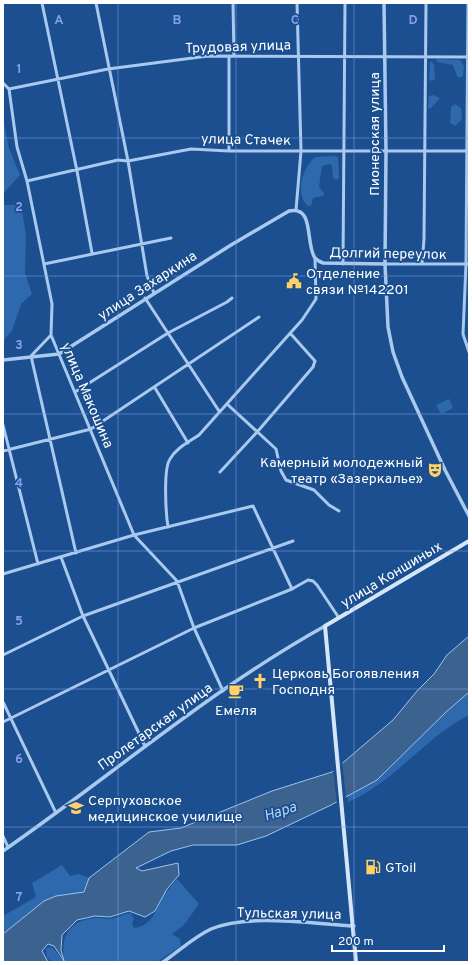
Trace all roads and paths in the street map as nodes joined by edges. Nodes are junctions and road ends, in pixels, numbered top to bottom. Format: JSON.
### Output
{"nodes":[{"id":1,"x":42,"y":3,"type":"edge"},
{"id":2,"x":96,"y":3,"type":"edge"},
{"id":3,"x":233,"y":3,"type":"edge"},
{"id":4,"x":297,"y":3,"type":"edge"},
{"id":5,"x":345,"y":3,"type":"edge"},
{"id":6,"x":384,"y":3,"type":"edge"},
{"id":7,"x":426,"y":3,"type":"edge"},
{"id":8,"x":468,"y":3,"type":"edge"},
{"id":9,"x":232,"y":56,"type":"junction"},
{"id":10,"x":298,"y":56,"type":"junction"},
{"id":11,"x":344,"y":56,"type":"junction"},
{"id":12,"x":385,"y":56,"type":"junction"},
{"id":13,"x":426,"y":56,"type":"junction"},
{"id":14,"x":468,"y":57,"type":"edge"},
{"id":15,"x":108,"y":69,"type":"junction"},
{"id":16,"x":58,"y":78,"type":"junction"},
{"id":17,"x":3,"y":83,"type":"edge"},
{"id":18,"x":9,"y":89,"type":"junction"},
{"id":19,"x":229,"y":151,"type":"junction"},
{"id":20,"x":301,"y":151,"type":"junction"},
{"id":21,"x":468,"y":151,"type":"edge"},
{"id":22,"x":344,"y":152,"type":"junction"},
{"id":23,"x":386,"y":152,"type":"junction"},
{"id":24,"x":425,"y":152,"type":"junction"},
{"id":25,"x":128,"y":161,"type":"junction"},
{"id":26,"x":77,"y":171,"type":"junction"},
{"id":27,"x":27,"y":181,"type":"junction"},
{"id":28,"x":296,"y":210,"type":"junction"},
{"id":29,"x":171,"y":238,"type":"dead end"},
{"id":30,"x":141,"y":244,"type":"junction"},
{"id":31,"x":92,"y":253,"type":"junction"},
{"id":32,"x":315,"y":259,"type":"junction"},
{"id":33,"x":44,"y":264,"type":"junction"},
{"id":34,"x":343,"y":264,"type":"junction"},
{"id":35,"x":384,"y":264,"type":"junction"},
{"id":36,"x":422,"y":264,"type":"junction"},
{"id":37,"x":467,"y":264,"type":"edge"},
{"id":38,"x":154,"y":293,"type":"junction"},
{"id":39,"x":145,"y":298,"type":"junction"},
{"id":40,"x":232,"y":298,"type":"dead end"},
{"id":41,"x":259,"y":317,"type":"dead end"},
{"id":42,"x":168,"y":333,"type":"junction"},
{"id":43,"x":290,"y":333,"type":"junction"},
{"id":44,"x":51,"y":335,"type":"junction"},
{"id":45,"x":469,"y":352,"type":"edge"},
{"id":46,"x":59,"y":354,"type":"junction"},
{"id":47,"x":31,"y":356,"type":"junction"},
{"id":48,"x":3,"y":360,"type":"edge"},
{"id":49,"x":189,"y":366,"type":"junction"},
{"id":50,"x":155,"y":388,"type":"junction"},
{"id":51,"x":76,"y":392,"type":"junction"},
{"id":52,"x":227,"y":404,"type":"junction"},
{"id":53,"x":219,"y":411,"type":"junction"},
{"id":54,"x":3,"y":425,"type":"edge"},
{"id":55,"x":91,"y":429,"type":"junction"},
{"id":56,"x":258,"y":431,"type":"junction"},
{"id":57,"x":49,"y":439,"type":"junction"},
{"id":58,"x":188,"y":443,"type":"junction"},
{"id":59,"x":8,"y":449,"type":"junction"},
{"id":60,"x":3,"y":451,"type":"edge"},
{"id":61,"x":220,"y":472,"type":"dead end"},
{"id":62,"x":339,"y":511,"type":"dead end"},
{"id":63,"x":469,"y":516,"type":"edge"},
{"id":64,"x":168,"y":527,"type":"junction"},
{"id":65,"x":134,"y":535,"type":"junction"},
{"id":66,"x":293,"y":541,"type":"dead end"},
{"id":67,"x":469,"y":541,"type":"edge"},
{"id":68,"x":273,"y":548,"type":"junction"},
{"id":69,"x":76,"y":553,"type":"junction"},
{"id":70,"x":61,"y":557,"type":"junction"},
{"id":71,"x":38,"y":564,"type":"junction"},
{"id":72,"x":3,"y":574,"type":"edge"},
{"id":73,"x":177,"y":581,"type":"junction"},
{"id":74,"x":292,"y":589,"type":"junction"},
{"id":75,"x":83,"y":616,"type":"junction"},
{"id":76,"x":338,"y":618,"type":"junction"},
{"id":77,"x":325,"y":626,"type":"junction"},
{"id":78,"x":194,"y":628,"type":"junction"},
{"id":79,"x":3,"y":655,"type":"edge"},
{"id":80,"x":108,"y":670,"type":"junction"},
{"id":81,"x":224,"y":691,"type":"junction"},
{"id":82,"x":3,"y":702,"type":"edge"},
{"id":83,"x":10,"y":718,"type":"junction"},
{"id":84,"x":3,"y":722,"type":"edge"},
{"id":85,"x":145,"y":746,"type":"junction"},
{"id":86,"x":56,"y":813,"type":"junction"},
{"id":87,"x":3,"y":836,"type":"edge"},
{"id":88,"x":8,"y":848,"type":"junction"},
{"id":89,"x":3,"y":851,"type":"edge"},
{"id":90,"x":354,"y":926,"type":"junction"},
{"id":91,"x":163,"y":962,"type":"edge"},
{"id":92,"x":356,"y":962,"type":"edge"}],
"edges":[{"from":1,"to":16,"type":"street"},
{"from":2,"to":15,"type":"street"},
{"from":3,"to":9,"type":"street"},
{"from":4,"to":10,"type":"street"},
{"from":5,"to":11,"type":"street"},
{"from":6,"to":12,"type":"street","name":"Пионерская улица"},
{"from":7,"to":13,"type":"street"},
{"from":8,"to":14,"type":"street"},
{"from":9,"to":10,"type":"street","name":"Трудовая улица"},
{"from":9,"to":15,"type":"street","name":"Трудовая улица"},
{"from":9,"to":19,"type":"street"},
{"from":10,"to":11,"type":"street","name":"Трудовая улица"},
{"from":10,"to":20,"type":"street"},
{"from":11,"to":12,"type":"street","name":"Трудовая улица"},
{"from":11,"to":22,"type":"street"},
{"from":12,"to":13,"type":"street","name":"Трудовая улица"},
{"from":12,"to":23,"type":"street","name":"Пионерская улица"},
{"from":13,"to":14,"type":"street","name":"Трудовая улица"},
{"from":13,"to":24,"type":"street"},
{"from":14,"to":21,"type":"street"},
{"from":15,"to":16,"type":"street","name":"Трудовая улица"},
{"from":15,"to":25,"type":"street"},
{"from":16,"to":18,"type":"street","name":"Трудовая улица"},
{"from":16,"to":26,"type":"street"},
{"from":17,"to":18,"type":"street"},
{"from":18,"to":27,"type":"street","name":"улица Макошина"},
{"from":19,"to":20,"type":"street","name":"улица Стачек"},
{"from":19,"to":25,"type":"street","name":"улица Стачек"},
{"from":20,"to":22,"type":"street","name":"улица Стачек"},
{"from":20,"to":28,"type":"street"},
{"from":21,"to":24,"type":"street","name":"улица Стачек"},
{"from":21,"to":37,"type":"street"},
{"from":22,"to":23,"type":"street","name":"улица Стачек"},
{"from":22,"to":34,"type":"street"},
{"from":23,"to":24,"type":"street","name":"улица Стачек"},
{"from":23,"to":35,"type":"street","name":"Пионерская улица"},
{"from":24,"to":36,"type":"street"},
{"from":25,"to":26,"type":"street","name":"улица Стачек"},
{"from":25,"to":30,"type":"street"},
{"from":26,"to":27,"type":"street","name":"улица Стачек"},
{"from":26,"to":31,"type":"street"},
{"from":27,"to":33,"type":"street","name":"улица Макошина"},
{"from":28,"to":32,"type":"street","name":"Долгий переулок"},
{"from":28,"to":38,"type":"street","name":"улица Захаркина"},
{"from":29,"to":30,"type":"street"},
{"from":30,"to":31,"type":"street"},
{"from":30,"to":38,"type":"street"},
{"from":31,"to":33,"type":"street"},
{"from":32,"to":34,"type":"street","name":"Долгий переулок"},
{"from":32,"to":43,"type":"street"},
{"from":33,"to":44,"type":"street","name":"улица Макошина"},
{"from":34,"to":35,"type":"street","name":"Долгий переулок"},
{"from":35,"to":36,"type":"street","name":"Долгий переулок"},
{"from":35,"to":63,"type":"street","name":"Пионерская улица"},
{"from":36,"to":37,"type":"street","name":"Долгий переулок"},
{"from":37,"to":45,"type":"street"},
{"from":38,"to":39,"type":"street","name":"улица Захаркина"},
{"from":39,"to":42,"type":"street"},
{"from":39,"to":46,"type":"street","name":"улица Захаркина"},
{"from":40,"to":42,"type":"street"},
{"from":41,"to":49,"type":"street"},
{"from":42,"to":49,"type":"street"},
{"from":42,"to":51,"type":"street"},
{"from":43,"to":52,"type":"street"},
{"from":43,"to":56,"type":"street"},
{"from":44,"to":46,"type":"street","name":"улица Макошина"},
{"from":44,"to":47,"type":"street"},
{"from":46,"to":47,"type":"street","name":"улица Захаркина"},
{"from":46,"to":51,"type":"street","name":"улица Макошина"},
{"from":47,"to":48,"type":"street","name":"улица Захаркина"},
{"from":47,"to":57,"type":"street"},
{"from":49,"to":50,"type":"street"},
{"from":49,"to":53,"type":"street"},
{"from":50,"to":55,"type":"street"},
{"from":50,"to":58,"type":"street"},
{"from":51,"to":55,"type":"street","name":"улица Макошина"},
{"from":52,"to":53,"type":"street"},
{"from":52,"to":56,"type":"street"},
{"from":53,"to":58,"type":"street"},
{"from":54,"to":59,"type":"street"},
{"from":55,"to":57,"type":"street"},
{"from":55,"to":65,"type":"street","name":"улица Макошина"},
{"from":56,"to":61,"type":"street"},
{"from":56,"to":62,"type":"street"},
{"from":57,"to":59,"type":"street"},
{"from":57,"to":69,"type":"street"},
{"from":58,"to":64,"type":"street"},
{"from":59,"to":60,"type":"street"},
{"from":59,"to":71,"type":"street"},
{"from":64,"to":65,"type":"street"},
{"from":64,"to":68,"type":"street"},
{"from":65,"to":69,"type":"street"},
{"from":65,"to":73,"type":"street","name":"улица Макошина"},
{"from":66,"to":68,"type":"street"},
{"from":67,"to":76,"type":"main road","name":"улица Коншиных"},
{"from":68,"to":73,"type":"street"},
{"from":68,"to":74,"type":"street"},
{"from":69,"to":70,"type":"street"},
{"from":70,"to":71,"type":"street"},
{"from":70,"to":75,"type":"street"},
{"from":71,"to":72,"type":"street"},
{"from":73,"to":75,"type":"street"},
{"from":73,"to":78,"type":"street","name":"улица Макошина"},
{"from":74,"to":76,"type":"street"},
{"from":74,"to":78,"type":"street"},
{"from":75,"to":79,"type":"street"},
{"from":75,"to":80,"type":"street"},
{"from":76,"to":77,"type":"main road","name":"улица Коншиных"},
{"from":77,"to":81,"type":"street","name":"Пролетарская улица"},
{"from":77,"to":90,"type":"main road"},
{"from":78,"to":80,"type":"street"},
{"from":78,"to":81,"type":"street","name":"улица Макошина"},
{"from":80,"to":83,"type":"street"},
{"from":80,"to":85,"type":"street"},
{"from":81,"to":85,"type":"street","name":"Пролетарская улица"},
{"from":82,"to":83,"type":"street"},
{"from":83,"to":84,"type":"street"},
{"from":83,"to":86,"type":"street"},
{"from":85,"to":86,"type":"street","name":"Пролетарская улица"},
{"from":86,"to":88,"type":"street","name":"Пролетарская улица"},
{"from":87,"to":88,"type":"street"},
{"from":88,"to":89,"type":"street","name":"Пролетарская улица"},
{"from":90,"to":91,"type":"street","name":"Тульская улица"},
{"from":90,"to":92,"type":"main road"}]}
